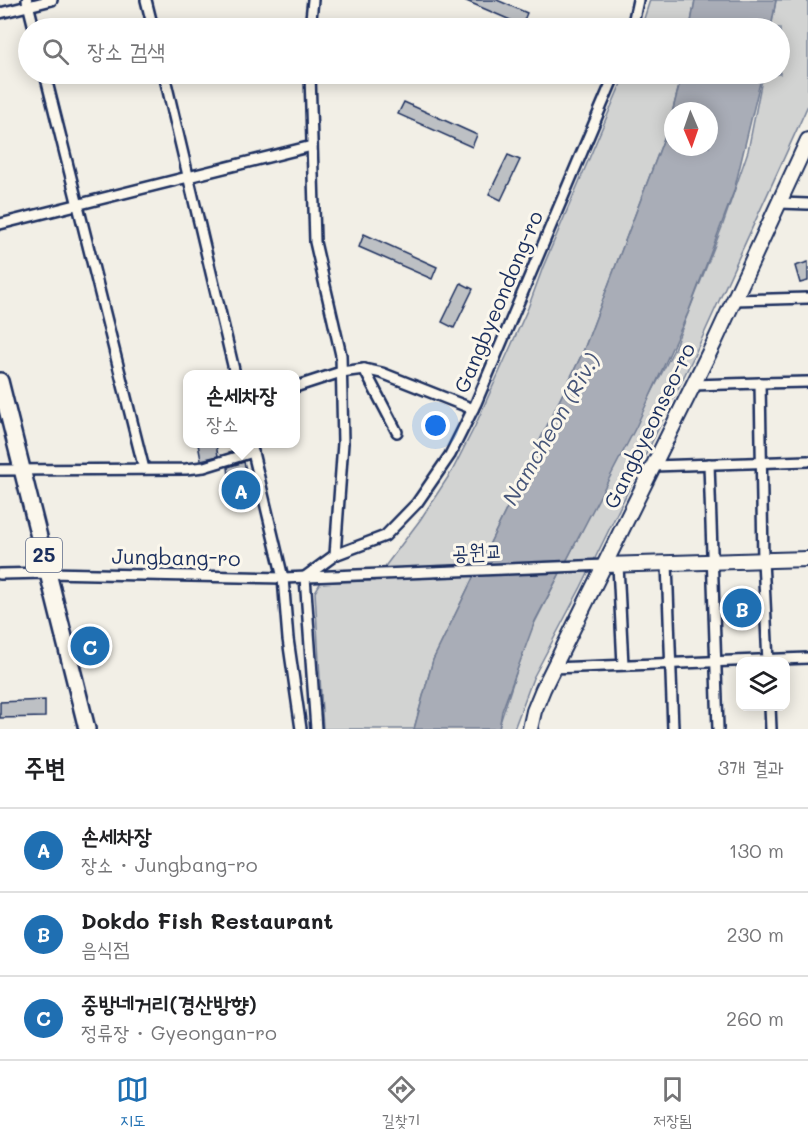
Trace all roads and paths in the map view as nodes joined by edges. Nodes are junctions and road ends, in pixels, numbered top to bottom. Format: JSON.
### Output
{"nodes":[{"id":1,"x":52,"y":0,"type":"edge"},
{"id":2,"x":146,"y":0,"type":"edge"},
{"id":3,"x":313,"y":0,"type":"edge"},
{"id":4,"x":638,"y":0,"type":"edge"},
{"id":5,"x":28,"y":3,"type":"edge"},
{"id":6,"x":0,"y":13,"type":"edge"},
{"id":7,"x":32,"y":18,"type":"edge"},
{"id":8,"x":150,"y":18,"type":"edge"},
{"id":9,"x":311,"y":18,"type":"edge"},
{"id":10,"x":634,"y":18,"type":"edge"},
{"id":11,"x":48,"y":84,"type":"edge"},
{"id":12,"x":166,"y":84,"type":"edge"},
{"id":13,"x":310,"y":84,"type":"edge"},
{"id":14,"x":611,"y":84,"type":"edge"},
{"id":15,"x":808,"y":140,"type":"edge"},
{"id":16,"x":312,"y":146,"type":"junction"},
{"id":17,"x":188,"y":177,"type":"junction"},
{"id":18,"x":780,"y":203,"type":"junction"},
{"id":19,"x":808,"y":204,"type":"edge"},
{"id":20,"x":78,"y":205,"type":"junction"},
{"id":21,"x":0,"y":224,"type":"edge"},
{"id":22,"x":808,"y":298,"type":"edge"},
{"id":23,"x":735,"y":300,"type":"junction"},
{"id":24,"x":364,"y":369,"type":"junction"},
{"id":25,"x":234,"y":370,"type":"edge"},
{"id":26,"x":341,"y":372,"type":"junction"},
{"id":27,"x":0,"y":381,"type":"edge"},
{"id":28,"x":808,"y":382,"type":"edge"},
{"id":29,"x":760,"y":384,"type":"junction"},
{"id":30,"x":300,"y":385,"type":"edge"},
{"id":31,"x":693,"y":385,"type":"junction"},
{"id":32,"x":473,"y":409,"type":"junction"},
{"id":33,"x":397,"y":432,"type":"dead end"},
{"id":34,"x":252,"y":448,"type":"edge"},
{"id":35,"x":808,"y":461,"type":"edge"},
{"id":36,"x":762,"y":463,"type":"junction"},
{"id":37,"x":709,"y":464,"type":"junction"},
{"id":38,"x":653,"y":466,"type":"junction"},
{"id":39,"x":144,"y":469,"type":"junction"},
{"id":40,"x":0,"y":470,"type":"edge"},
{"id":41,"x":22,"y":470,"type":"junction"},
{"id":42,"x":335,"y":555,"type":"junction"},
{"id":43,"x":808,"y":559,"type":"edge"},
{"id":44,"x":763,"y":560,"type":"junction"},
{"id":45,"x":712,"y":562,"type":"junction"},
{"id":46,"x":667,"y":564,"type":"junction"},
{"id":47,"x":611,"y":565,"type":"junction"},
{"id":48,"x":48,"y":573,"type":"junction"},
{"id":49,"x":0,"y":574,"type":"edge"},
{"id":50,"x":351,"y":575,"type":"joint"},
{"id":51,"x":304,"y":577,"type":"junction"},
{"id":52,"x":283,"y":578,"type":"junction"},
{"id":53,"x":768,"y":657,"type":"edge"},
{"id":54,"x":808,"y":658,"type":"edge"},
{"id":55,"x":790,"y":659,"type":"edge"},
{"id":56,"x":715,"y":662,"type":"junction"},
{"id":57,"x":736,"y":662,"type":"edge"},
{"id":58,"x":671,"y":663,"type":"junction"},
{"id":59,"x":623,"y":665,"type":"junction"},
{"id":60,"x":554,"y":668,"type":"junction"},
{"id":61,"x":770,"y":711,"type":"edge"},
{"id":62,"x":87,"y":729,"type":"edge"},
{"id":63,"x":301,"y":729,"type":"edge"},
{"id":64,"x":316,"y":729,"type":"edge"},
{"id":65,"x":530,"y":729,"type":"edge"},
{"id":66,"x":673,"y":729,"type":"edge"},
{"id":67,"x":718,"y":729,"type":"edge"},
{"id":68,"x":771,"y":729,"type":"edge"}],
"edges":[{"from":1,"to":5,"type":"street"},
{"from":2,"to":8,"type":"street"},
{"from":3,"to":9,"type":"street"},
{"from":4,"to":10,"type":"street"},
{"from":5,"to":6,"type":"street"},
{"from":5,"to":7,"type":"street"},
{"from":11,"to":20,"type":"street"},
{"from":12,"to":17,"type":"street"},
{"from":13,"to":16,"type":"street"},
{"from":14,"to":32,"type":"street","name":"Gangbyeondong-ro"},
{"from":15,"to":18,"type":"street","name":"Gangbyeonseo-ro"},
{"from":16,"to":17,"type":"street"},
{"from":16,"to":26,"type":"street"},
{"from":17,"to":20,"type":"street"},
{"from":17,"to":25,"type":"street"},
{"from":18,"to":19,"type":"street"},
{"from":18,"to":23,"type":"street","name":"Gangbyeonseo-ro"},
{"from":20,"to":21,"type":"street"},
{"from":20,"to":39,"type":"street"},
{"from":22,"to":23,"type":"street"},
{"from":23,"to":31,"type":"street","name":"Gangbyeonseo-ro"},
{"from":24,"to":26,"type":"street"},
{"from":24,"to":32,"type":"street"},
{"from":24,"to":33,"type":"street"},
{"from":26,"to":30,"type":"street"},
{"from":26,"to":42,"type":"street"},
{"from":27,"to":41,"type":"main road","number":"25"},
{"from":28,"to":29,"type":"street"},
{"from":29,"to":31,"type":"street"},
{"from":29,"to":36,"type":"street"},
{"from":31,"to":38,"type":"street","name":"Gangbyeonseo-ro"},
{"from":32,"to":42,"type":"street","name":"Gangbyeondong-ro"},
{"from":34,"to":39,"type":"street"},
{"from":34,"to":52,"type":"street"},
{"from":35,"to":36,"type":"street"},
{"from":36,"to":37,"type":"street"},
{"from":36,"to":44,"type":"street"},
{"from":37,"to":38,"type":"street"},
{"from":37,"to":45,"type":"street"},
{"from":38,"to":47,"type":"street","name":"Gangbyeonseo-ro"},
{"from":39,"to":41,"type":"street"},
{"from":40,"to":41,"type":"street"},
{"from":41,"to":48,"type":"main road","number":"25"},
{"from":42,"to":51,"type":"street","name":"Gangbyeondong-ro"},
{"from":43,"to":44,"type":"street"},
{"from":44,"to":45,"type":"street"},
{"from":44,"to":53,"type":"street"},
{"from":45,"to":46,"type":"street"},
{"from":45,"to":56,"type":"street"},
{"from":46,"to":47,"type":"street"},
{"from":46,"to":58,"type":"street"},
{"from":47,"to":50,"type":"street","name":"공원교"},
{"from":47,"to":59,"type":"street"},
{"from":47,"to":60,"type":"street","name":"Gangbyeonseo-ro"},
{"from":48,"to":49,"type":"street","name":"Jungbang-ro"},
{"from":48,"to":52,"type":"street","name":"Jungbang-ro"},
{"from":48,"to":62,"type":"main road","number":"25"},
{"from":50,"to":51,"type":"street","name":"Jungbang-ro"},
{"from":51,"to":52,"type":"street","name":"Jungbang-ro"},
{"from":51,"to":64,"type":"street"},
{"from":52,"to":63,"type":"street"},
{"from":54,"to":55,"type":"street"},
{"from":56,"to":57,"type":"street"},
{"from":56,"to":58,"type":"street"},
{"from":56,"to":67,"type":"street"},
{"from":58,"to":59,"type":"street"},
{"from":58,"to":66,"type":"street"},
{"from":59,"to":60,"type":"street"},
{"from":60,"to":65,"type":"street","name":"Gangbyeonseo-ro"},
{"from":61,"to":68,"type":"street"}]}
